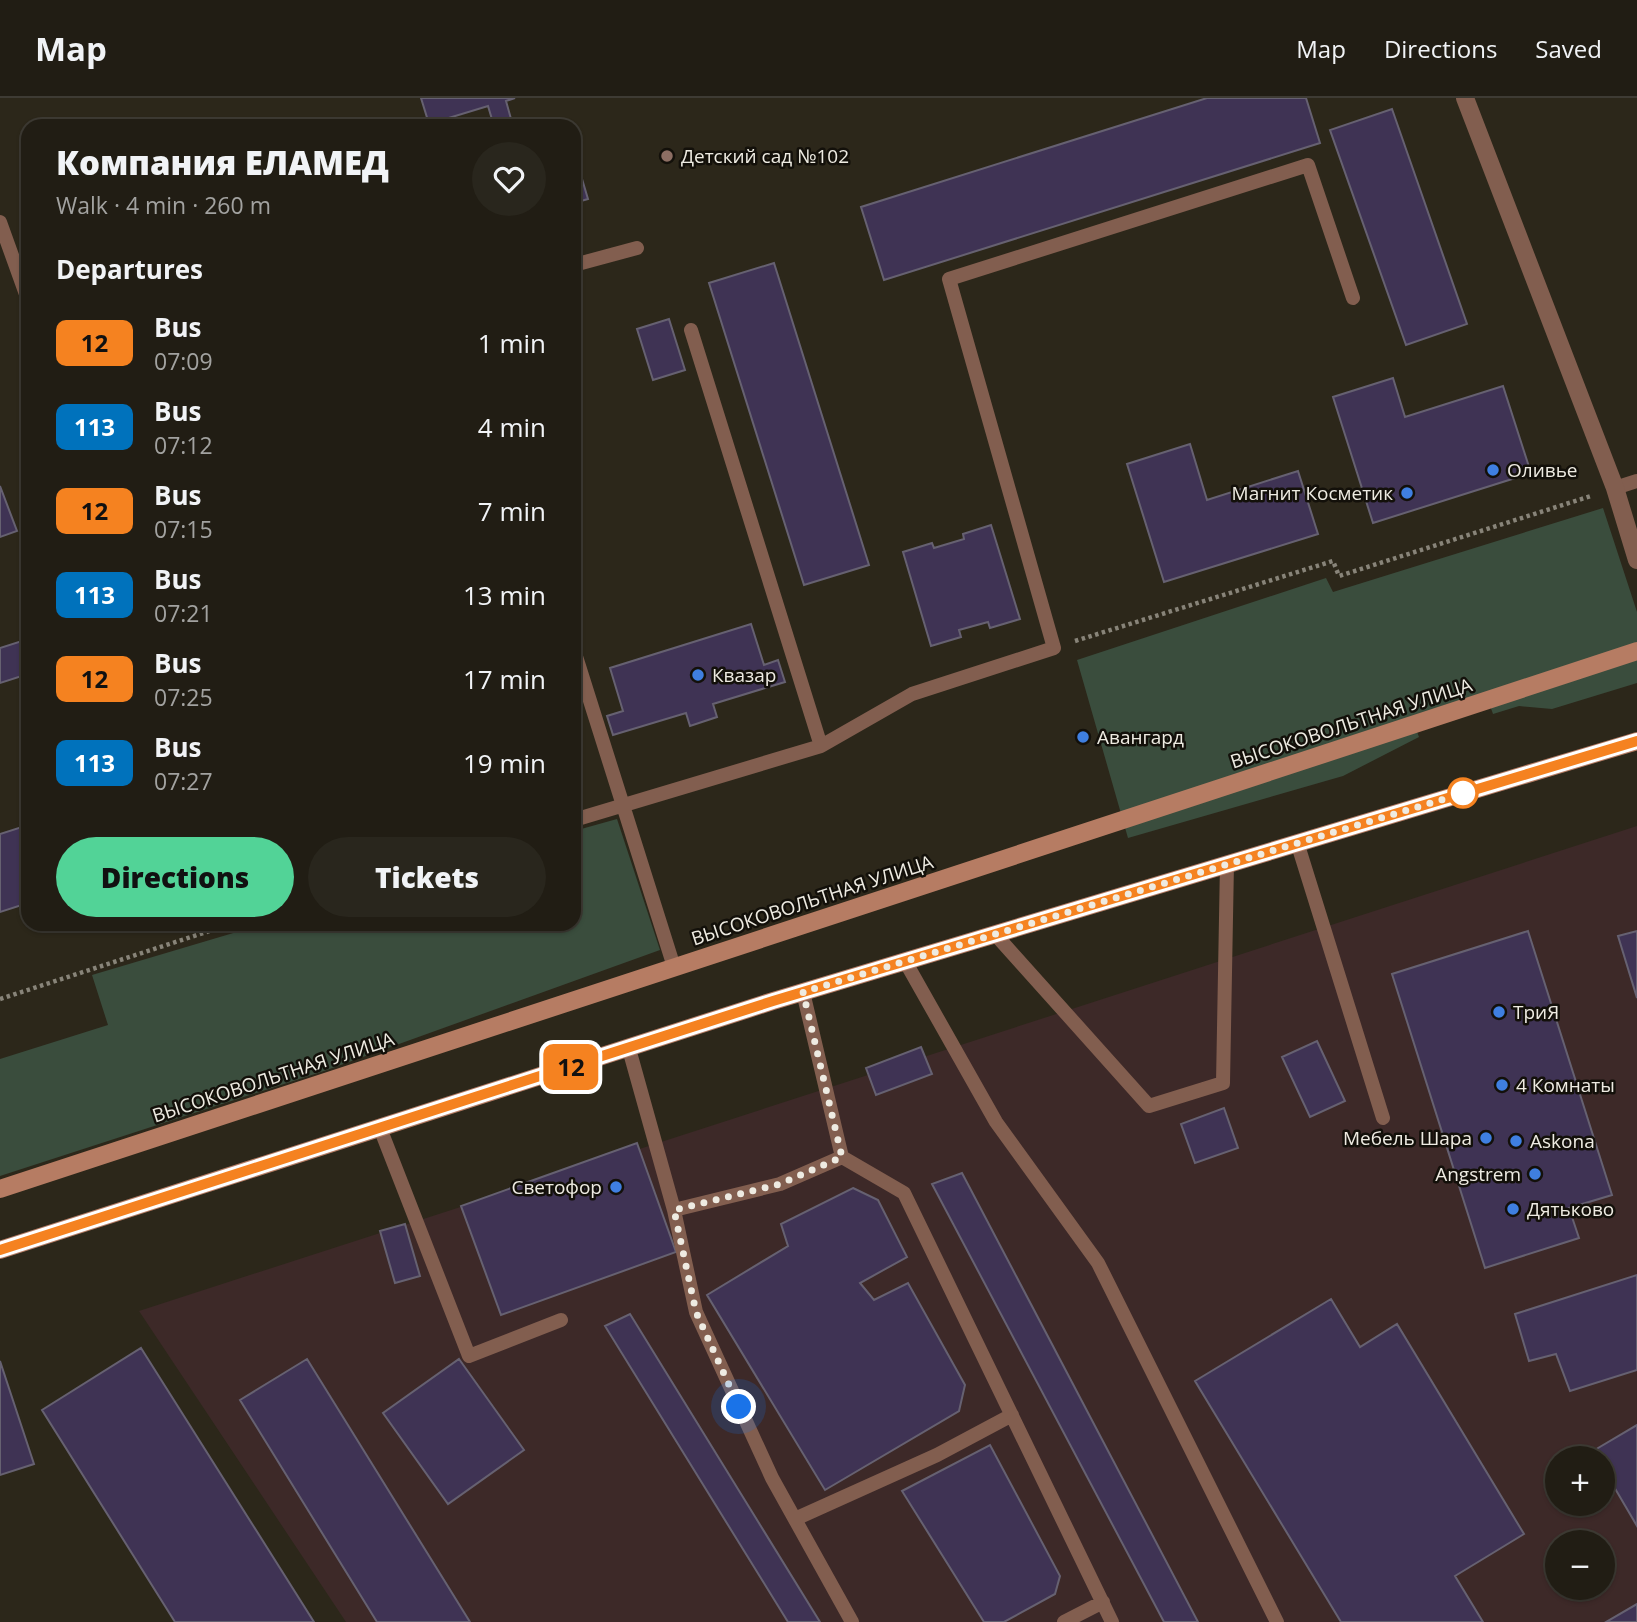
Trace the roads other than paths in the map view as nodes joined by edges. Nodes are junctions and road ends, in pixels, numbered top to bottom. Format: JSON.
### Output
{"nodes":[{"id":1,"x":1465,"y":98,"type":"edge"},
{"id":2,"x":0,"y":222,"type":"edge"},
{"id":3,"x":637,"y":248,"type":"dead end"},
{"id":4,"x":581,"y":263,"type":"edge"},
{"id":5,"x":21,"y":280,"type":"edge"},
{"id":6,"x":1353,"y":298,"type":"dead end"},
{"id":7,"x":691,"y":330,"type":"dead end"},
{"id":8,"x":1637,"y":481,"type":"edge"},
{"id":9,"x":1615,"y":488,"type":"junction"},
{"id":10,"x":1637,"y":559,"type":"edge"},
{"id":11,"x":1637,"y":651,"type":"edge"},
{"id":12,"x":581,"y":673,"type":"edge"},
{"id":13,"x":1637,"y":741,"type":"edge"},
{"id":14,"x":821,"y":746,"type":"junction"},
{"id":15,"x":621,"y":806,"type":"junction"},
{"id":16,"x":581,"y":818,"type":"edge"},
{"id":17,"x":1297,"y":842,"type":"junction"},
{"id":18,"x":1227,"y":863,"type":"junction"},
{"id":19,"x":995,"y":934,"type":"junction"},
{"id":20,"x":905,"y":961,"type":"junction"},
{"id":21,"x":674,"y":967,"type":"junction"},
{"id":22,"x":803,"y":992,"type":"junction"},
{"id":23,"x":628,"y":1049,"type":"junction"},
{"id":24,"x":1383,"y":1118,"type":"dead end"},
{"id":25,"x":380,"y":1128,"type":"junction"},
{"id":26,"x":842,"y":1157,"type":"junction"},
{"id":27,"x":0,"y":1189,"type":"edge"},
{"id":28,"x":674,"y":1210,"type":"junction"},
{"id":29,"x":0,"y":1250,"type":"edge"},
{"id":30,"x":561,"y":1320,"type":"dead end"},
{"id":31,"x":1012,"y":1415,"type":"junction"},
{"id":32,"x":794,"y":1519,"type":"junction"},
{"id":33,"x":1103,"y":1602,"type":"junction"},
{"id":34,"x":852,"y":1622,"type":"edge"},
{"id":35,"x":1064,"y":1622,"type":"edge"},
{"id":36,"x":1112,"y":1622,"type":"edge"},
{"id":37,"x":1277,"y":1622,"type":"edge"}],
"edges":[{"from":1,"to":9,"type":"street"},
{"from":2,"to":5,"type":"lane"},
{"from":3,"to":4,"type":"lane"},
{"from":6,"to":14,"type":"lane"},
{"from":7,"to":14,"type":"lane"},
{"from":8,"to":9,"type":"lane"},
{"from":9,"to":10,"type":"street"},
{"from":11,"to":21,"type":"street","name":"ВЫСОКОВОЛЬТНАЯ УЛИЦА"},
{"from":12,"to":15,"type":"lane"},
{"from":13,"to":17,"type":"street"},
{"from":14,"to":15,"type":"lane"},
{"from":15,"to":16,"type":"lane"},
{"from":15,"to":21,"type":"lane"},
{"from":17,"to":18,"type":"street"},
{"from":17,"to":24,"type":"lane"},
{"from":18,"to":19,"type":"street"},
{"from":18,"to":19,"type":"lane"},
{"from":19,"to":20,"type":"street"},
{"from":20,"to":22,"type":"street"},
{"from":20,"to":37,"type":"lane"},
{"from":21,"to":27,"type":"street","name":"ВЫСОКОВОЛЬТНАЯ УЛИЦА"},
{"from":22,"to":23,"type":"street"},
{"from":22,"to":26,"type":"lane"},
{"from":23,"to":25,"type":"street"},
{"from":23,"to":28,"type":"lane"},
{"from":25,"to":29,"type":"street"},
{"from":25,"to":30,"type":"lane"},
{"from":26,"to":28,"type":"lane"},
{"from":26,"to":31,"type":"lane"},
{"from":28,"to":32,"type":"lane"},
{"from":31,"to":32,"type":"lane"},
{"from":31,"to":33,"type":"lane"},
{"from":32,"to":34,"type":"lane"},
{"from":33,"to":35,"type":"lane"},
{"from":33,"to":36,"type":"lane"}]}
